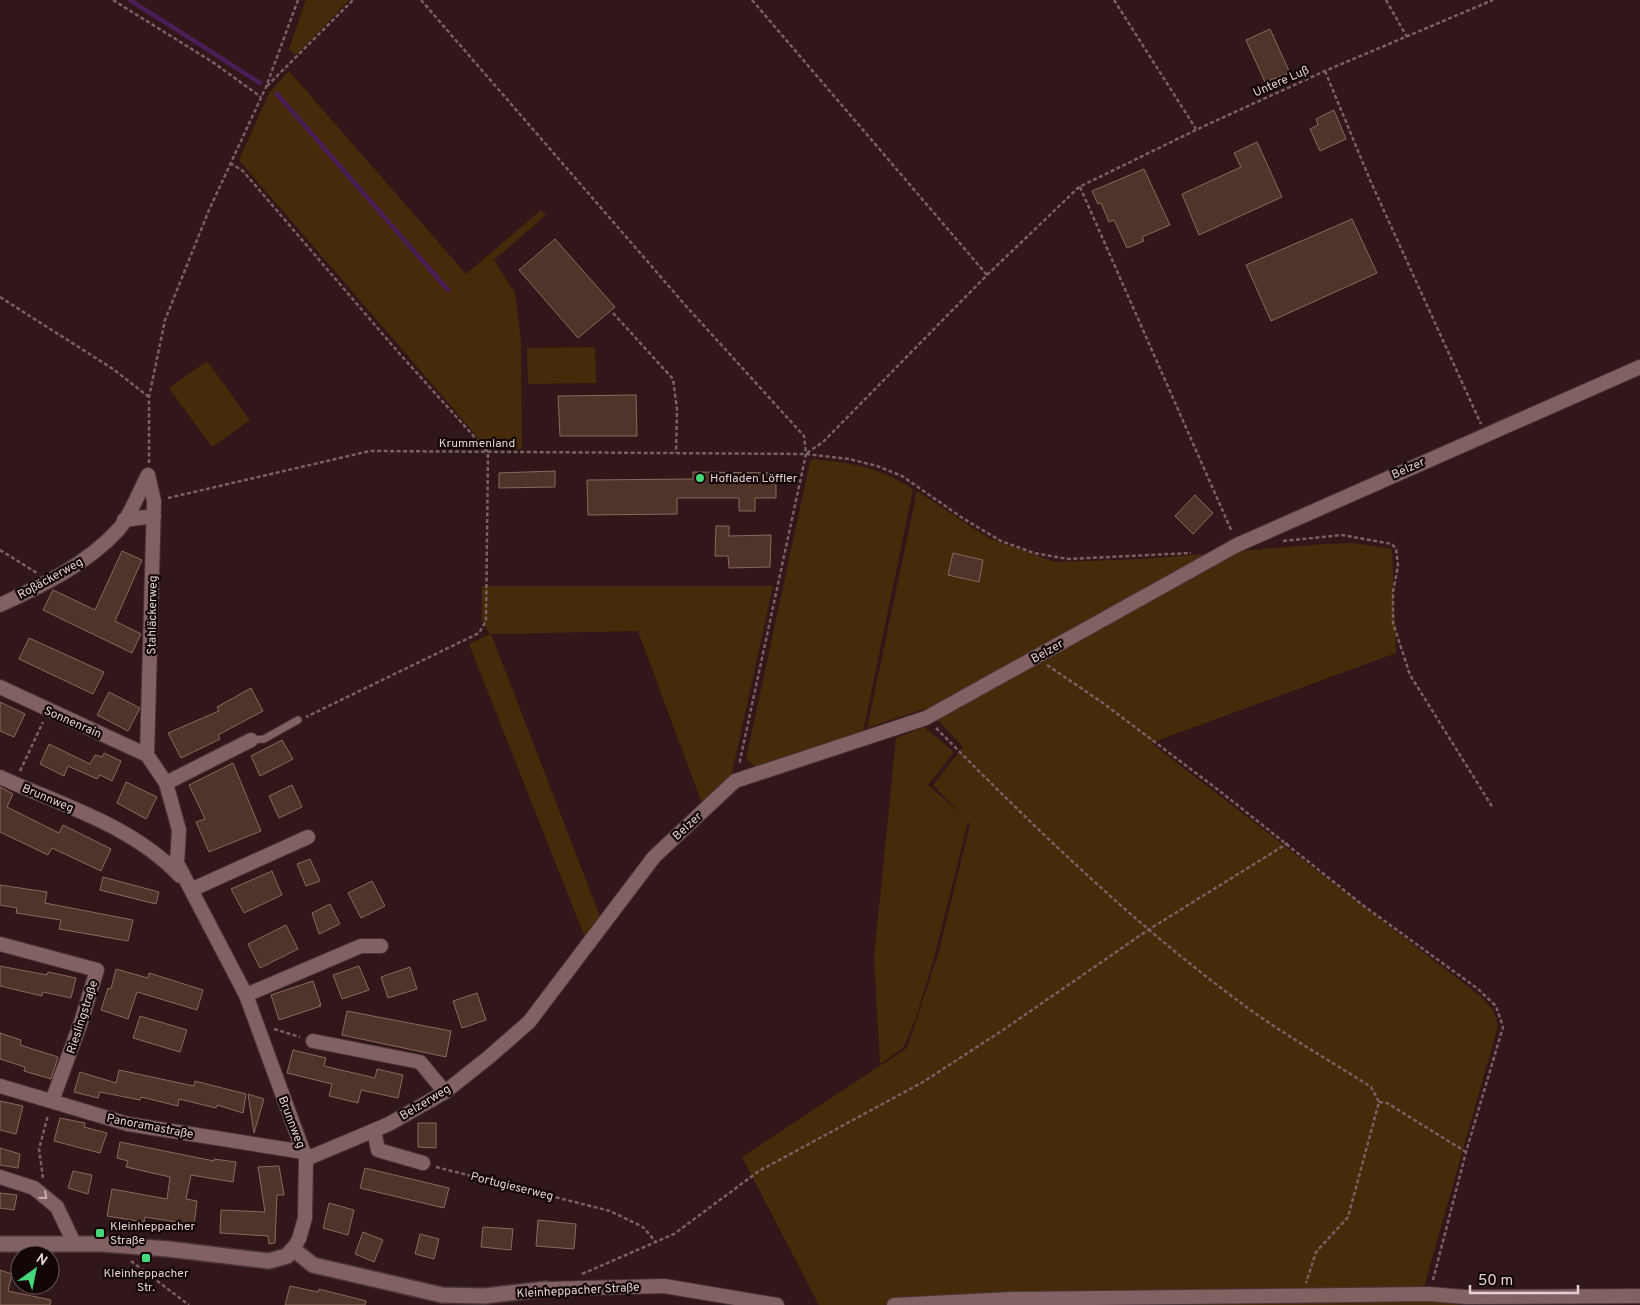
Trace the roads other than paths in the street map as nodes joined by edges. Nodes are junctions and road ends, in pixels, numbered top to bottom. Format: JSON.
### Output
{"nodes":[{"id":1,"x":1640,"y":367,"type":"edge"},
{"id":2,"x":148,"y":475,"type":"joint"},
{"id":3,"x":154,"y":516,"type":"junction"},
{"id":4,"x":124,"y":520,"type":"junction"},
{"id":5,"x":0,"y":606,"type":"edge"},
{"id":6,"x":0,"y":687,"type":"edge"},
{"id":7,"x":298,"y":720,"type":"road end"},
{"id":8,"x":251,"y":740,"type":"joint"},
{"id":9,"x":148,"y":755,"type":"junction"},
{"id":10,"x":0,"y":777,"type":"edge"},
{"id":11,"x":166,"y":783,"type":"junction"},
{"id":12,"x":308,"y":836,"type":"dead end"},
{"id":13,"x":192,"y":889,"type":"junction"},
{"id":14,"x":0,"y":944,"type":"edge"},
{"id":15,"x":381,"y":946,"type":"dead end"},
{"id":16,"x":246,"y":995,"type":"junction"},
{"id":17,"x":529,"y":1022,"type":"joint"},
{"id":18,"x":314,"y":1041,"type":"road end"},
{"id":19,"x":0,"y":1086,"type":"edge"},
{"id":20,"x":445,"y":1092,"type":"junction"},
{"id":21,"x":52,"y":1101,"type":"junction"},
{"id":22,"x":374,"y":1130,"type":"junction"},
{"id":23,"x":305,"y":1155,"type":"junction"},
{"id":24,"x":423,"y":1163,"type":"road end"},
{"id":25,"x":0,"y":1177,"type":"edge"},
{"id":26,"x":74,"y":1243,"type":"junction"},
{"id":27,"x":0,"y":1244,"type":"edge"},
{"id":28,"x":293,"y":1249,"type":"junction"},
{"id":29,"x":546,"y":1289,"type":"joint"},
{"id":30,"x":1640,"y":1296,"type":"edge"},
{"id":31,"x":485,"y":1301,"type":"edge"},
{"id":32,"x":777,"y":1305,"type":"edge"},
{"id":33,"x":894,"y":1305,"type":"edge"}],
"edges":[{"from":1,"to":17,"type":"street","name":"Belzer"},
{"from":2,"to":3,"type":"street","name":"Stahläckerweg"},
{"from":2,"to":4,"type":"street","name":"Roßäckerweg"},
{"from":3,"to":4,"type":"street"},
{"from":3,"to":9,"type":"street","name":"Stahläckerweg"},
{"from":4,"to":5,"type":"street","name":"Roßäckerweg"},
{"from":6,"to":9,"type":"street","name":"Sonnenrain"},
{"from":7,"to":8,"type":"lane"},
{"from":8,"to":11,"type":"street"},
{"from":9,"to":11,"type":"street","name":"Brunnweg"},
{"from":10,"to":13,"type":"street","name":"Brunnweg"},
{"from":11,"to":13,"type":"street","name":"Brunnweg"},
{"from":12,"to":13,"type":"street"},
{"from":13,"to":16,"type":"street","name":"Brunnweg"},
{"from":14,"to":21,"type":"street","name":"Rieslingstraße"},
{"from":15,"to":16,"type":"street"},
{"from":16,"to":23,"type":"street","name":"Brunnweg"},
{"from":17,"to":20,"type":"street","name":"Belzerweg"},
{"from":18,"to":20,"type":"street"},
{"from":19,"to":21,"type":"street","name":"Panoramastraße"},
{"from":20,"to":22,"type":"street","name":"Belzerweg"},
{"from":21,"to":23,"type":"street","name":"Panoramastraße"},
{"from":22,"to":23,"type":"street","name":"Belzerweg"},
{"from":22,"to":24,"type":"street"},
{"from":23,"to":28,"type":"street","name":"Brunnweg"},
{"from":25,"to":26,"type":"street","one_way":true},
{"from":26,"to":27,"type":"street"},
{"from":26,"to":28,"type":"street"},
{"from":28,"to":31,"type":"street","name":"Kleinheppacher Straße"},
{"from":29,"to":31,"type":"street","name":"Kleinheppacher Straße"},
{"from":29,"to":32,"type":"street","name":"Kleinheppacher Straße"},
{"from":30,"to":33,"type":"street"}]}
